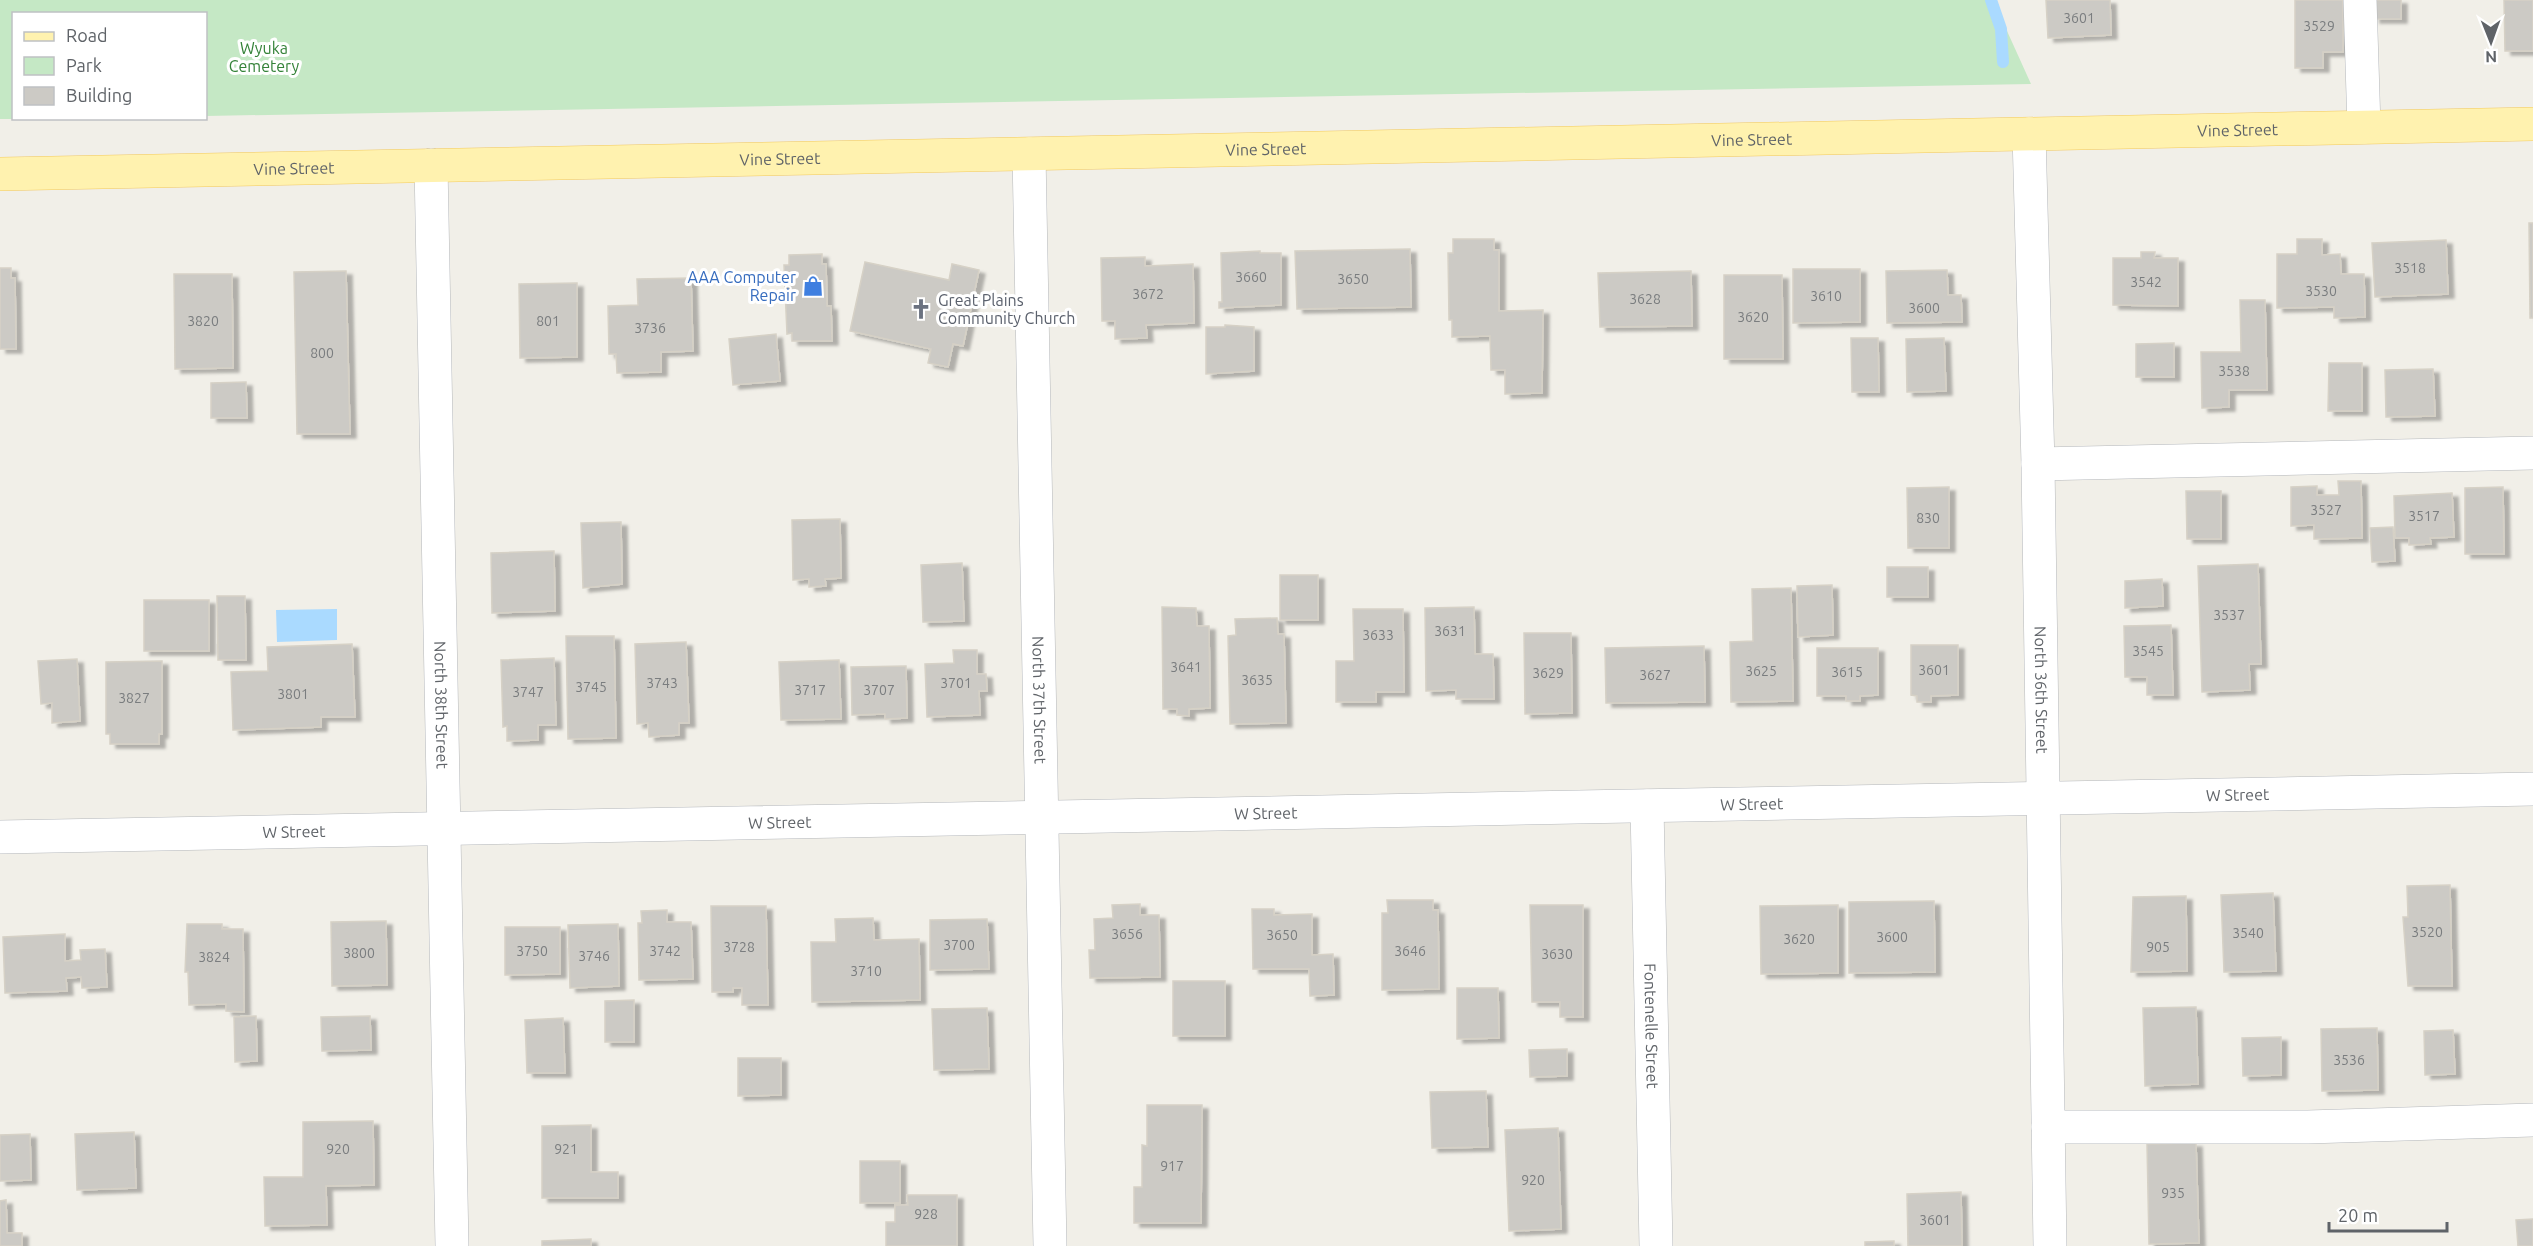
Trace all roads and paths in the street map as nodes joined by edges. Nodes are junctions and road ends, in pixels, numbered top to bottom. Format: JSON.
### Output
{"nodes":[{"id":1,"x":2360,"y":0,"type":"edge"},
{"id":2,"x":2533,"y":124,"type":"edge"},
{"id":3,"x":2364,"y":127,"type":"junction"},
{"id":4,"x":2029,"y":134,"type":"junction"},
{"id":5,"x":1029,"y":154,"type":"junction"},
{"id":6,"x":431,"y":165,"type":"junction"},
{"id":7,"x":0,"y":174,"type":"edge"},
{"id":8,"x":2533,"y":453,"type":"edge"},
{"id":9,"x":2038,"y":464,"type":"junction"},
{"id":10,"x":2533,"y":789,"type":"edge"},
{"id":11,"x":2043,"y":797,"type":"junction"},
{"id":12,"x":1647,"y":806,"type":"junction"},
{"id":13,"x":1042,"y":817,"type":"junction"},
{"id":14,"x":444,"y":828,"type":"junction"},
{"id":15,"x":0,"y":837,"type":"edge"},
{"id":16,"x":2533,"y":1120,"type":"edge"},
{"id":17,"x":2048,"y":1127,"type":"junction"},
{"id":18,"x":452,"y":1246,"type":"edge"},
{"id":19,"x":1050,"y":1246,"type":"edge"},
{"id":20,"x":1656,"y":1246,"type":"edge"},
{"id":21,"x":2050,"y":1246,"type":"edge"}],
"edges":[{"from":1,"to":3,"type":"street"},
{"from":2,"to":3,"type":"main road","name":"Vine Street"},
{"from":3,"to":4,"type":"main road","name":"Vine Street"},
{"from":4,"to":5,"type":"main road","name":"Vine Street"},
{"from":4,"to":9,"type":"street","name":"North 36th Street"},
{"from":5,"to":6,"type":"main road","name":"Vine Street"},
{"from":5,"to":13,"type":"street","name":"North 37th Street"},
{"from":6,"to":7,"type":"main road","name":"Vine Street"},
{"from":6,"to":14,"type":"street","name":"North 38th Street"},
{"from":8,"to":9,"type":"street"},
{"from":9,"to":11,"type":"street","name":"North 36th Street"},
{"from":10,"to":11,"type":"street","name":"W Street"},
{"from":11,"to":12,"type":"street","name":"W Street"},
{"from":11,"to":17,"type":"street","name":"North 36th Street"},
{"from":12,"to":13,"type":"street","name":"W Street"},
{"from":12,"to":20,"type":"street","name":"Fontenelle Street"},
{"from":13,"to":14,"type":"street","name":"W Street"},
{"from":13,"to":19,"type":"street","name":"North 37th Street"},
{"from":14,"to":15,"type":"street","name":"W Street"},
{"from":14,"to":18,"type":"street","name":"North 38th Street"},
{"from":16,"to":17,"type":"street"},
{"from":17,"to":21,"type":"street","name":"North 36th Street"}]}
